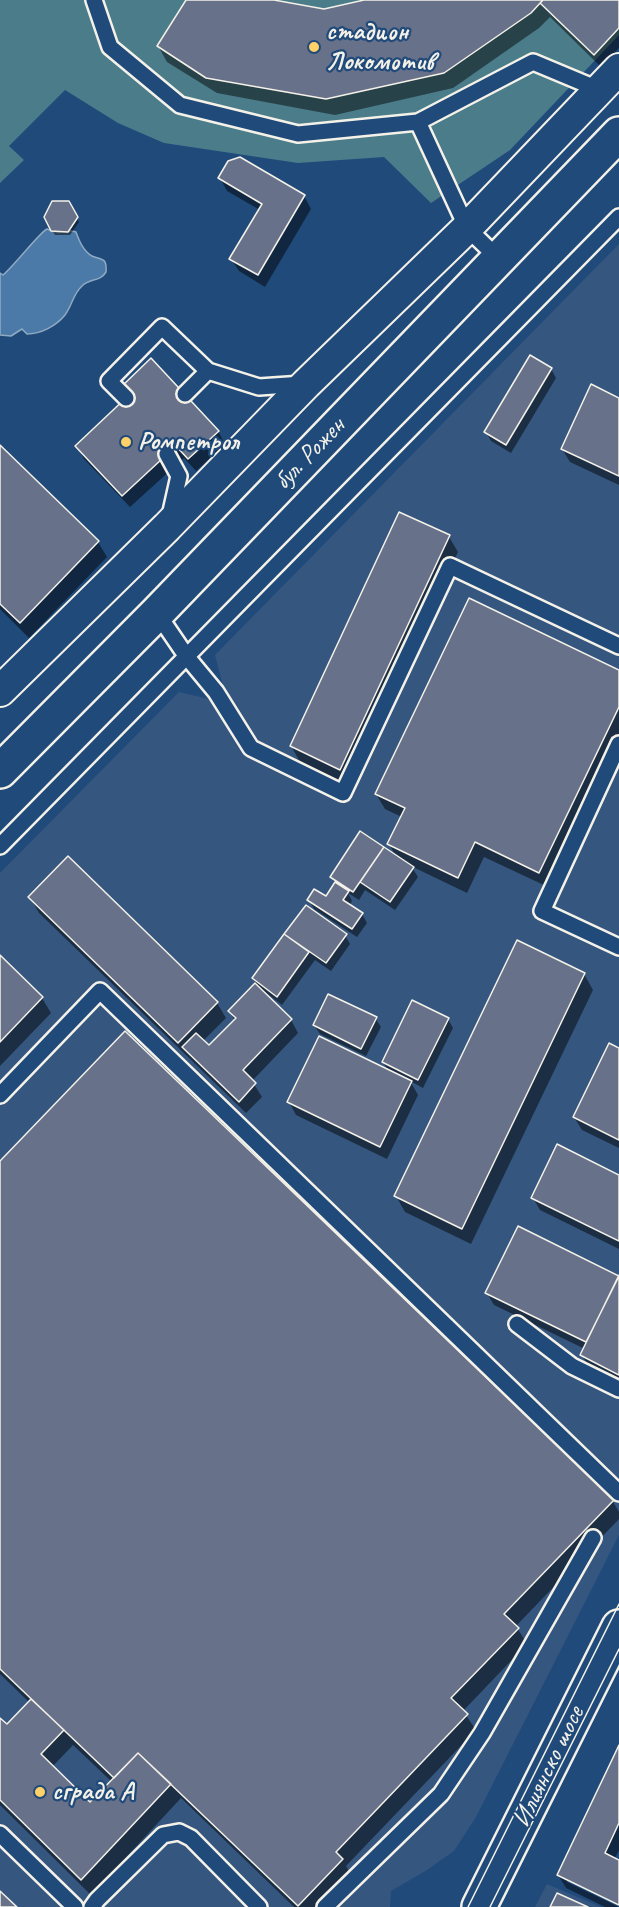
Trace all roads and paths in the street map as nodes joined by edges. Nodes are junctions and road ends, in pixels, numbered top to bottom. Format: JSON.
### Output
{"nodes":[{"id":1,"x":94,"y":0,"type":"edge"},
{"id":2,"x":610,"y":80,"type":"edge"},
{"id":3,"x":418,"y":122,"type":"junction"},
{"id":4,"x":619,"y":134,"type":"edge"},
{"id":5,"x":619,"y":217,"type":"edge"},
{"id":6,"x":467,"y":228,"type":"junction"},
{"id":7,"x":499,"y":259,"type":"junction"},
{"id":8,"x":208,"y":371,"type":"junction"},
{"id":9,"x":306,"y":384,"type":"junction"},
{"id":10,"x":185,"y":394,"type":"dead end"},
{"id":11,"x":126,"y":398,"type":"dead end"},
{"id":12,"x":167,"y":454,"type":"dead end"},
{"id":13,"x":168,"y":527,"type":"junction"},
{"id":14,"x":157,"y":613,"type":"junction"},
{"id":15,"x":619,"y":646,"type":"edge"},
{"id":16,"x":187,"y":657,"type":"junction"},
{"id":17,"x":0,"y":691,"type":"edge"},
{"id":18,"x":619,"y":744,"type":"edge"},
{"id":19,"x":0,"y":771,"type":"edge"},
{"id":20,"x":0,"y":846,"type":"edge"},
{"id":21,"x":619,"y":947,"type":"edge"},
{"id":22,"x":0,"y":1095,"type":"edge"},
{"id":23,"x":517,"y":1324,"type":"dead end"},
{"id":24,"x":619,"y":1389,"type":"edge"},
{"id":25,"x":619,"y":1493,"type":"edge"},
{"id":26,"x":593,"y":1538,"type":"dead end"},
{"id":27,"x":619,"y":1627,"type":"edge"},
{"id":28,"x":0,"y":1834,"type":"edge"},
{"id":29,"x":75,"y":1907,"type":"edge"},
{"id":30,"x":93,"y":1907,"type":"edge"},
{"id":31,"x":259,"y":1907,"type":"edge"},
{"id":32,"x":325,"y":1907,"type":"edge"},
{"id":33,"x":479,"y":1907,"type":"edge"}],
"edges":[{"from":1,"to":3,"type":"lane"},
{"from":2,"to":3,"type":"lane"},
{"from":2,"to":6,"type":"street","name":"бул. Рожен"},
{"from":3,"to":6,"type":"lane"},
{"from":4,"to":7,"type":"main road","name":"бул. Рожен"},
{"from":5,"to":16,"type":"lane"},
{"from":6,"to":7,"type":"lane"},
{"from":6,"to":9,"type":"street","name":"бул. Рожен"},
{"from":7,"to":14,"type":"main road","name":"бул. Рожен"},
{"from":8,"to":9,"type":"lane"},
{"from":8,"to":10,"type":"lane"},
{"from":8,"to":11,"type":"lane"},
{"from":9,"to":13,"type":"street","name":"бул. Рожен"},
{"from":12,"to":13,"type":"lane"},
{"from":13,"to":17,"type":"street","name":"бул. Рожен"},
{"from":14,"to":16,"type":"lane"},
{"from":14,"to":19,"type":"main road","name":"бул. Рожен"},
{"from":15,"to":16,"type":"lane"},
{"from":16,"to":20,"type":"lane"},
{"from":18,"to":21,"type":"lane"},
{"from":22,"to":25,"type":"lane"},
{"from":23,"to":24,"type":"lane"},
{"from":26,"to":32,"type":"lane"},
{"from":27,"to":33,"type":"main road","name":"Илиянско шосе"},
{"from":28,"to":29,"type":"lane"},
{"from":30,"to":31,"type":"lane"}]}
